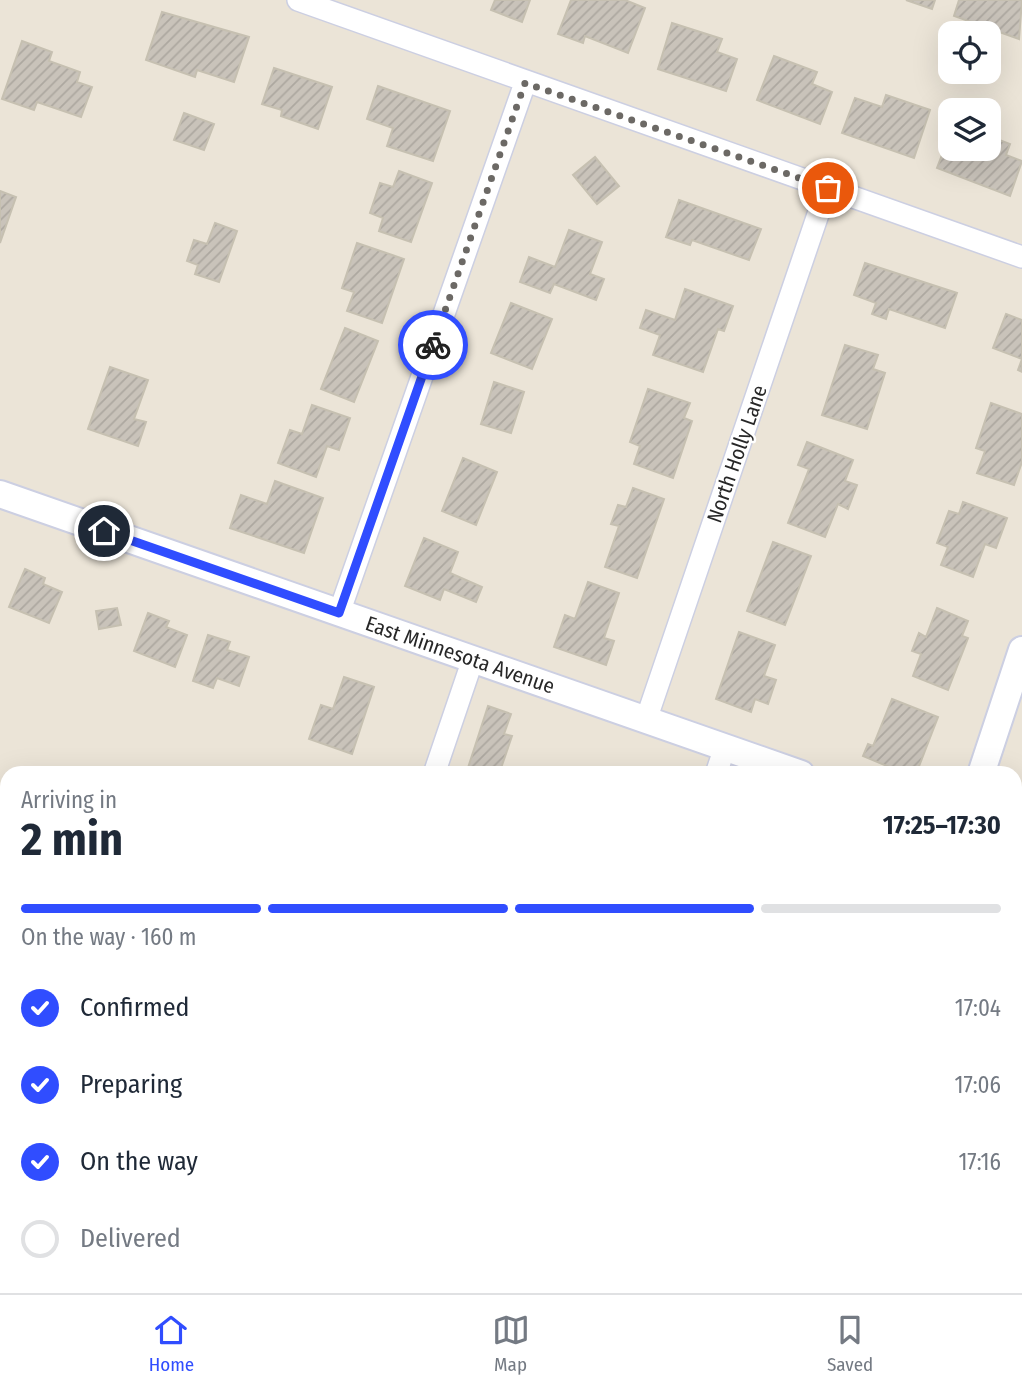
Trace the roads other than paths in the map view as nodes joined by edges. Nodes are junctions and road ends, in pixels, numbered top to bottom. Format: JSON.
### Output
{"nodes":[{"id":1,"x":298,"y":0,"type":"edge"},
{"id":2,"x":525,"y":83,"type":"junction"},
{"id":3,"x":828,"y":188,"type":"junction"},
{"id":4,"x":1022,"y":257,"type":"edge"},
{"id":5,"x":0,"y":495,"type":"edge"},
{"id":6,"x":339,"y":613,"type":"junction"},
{"id":7,"x":1022,"y":650,"type":"edge"},
{"id":8,"x":473,"y":659,"type":"junction"},
{"id":9,"x":646,"y":720,"type":"junction"},
{"id":10,"x":725,"y":747,"type":"junction"},
{"id":11,"x":437,"y":766,"type":"edge"},
{"id":12,"x":719,"y":766,"type":"edge"},
{"id":13,"x":778,"y":766,"type":"edge"},
{"id":14,"x":984,"y":766,"type":"edge"}],
"edges":[{"from":1,"to":2,"type":"street"},
{"from":2,"to":3,"type":"street"},
{"from":2,"to":6,"type":"street"},
{"from":3,"to":4,"type":"street"},
{"from":3,"to":9,"type":"street","name":"North Holly Lane"},
{"from":5,"to":6,"type":"street","name":"East Minnesota Avenue"},
{"from":6,"to":8,"type":"street","name":"East Minnesota Avenue"},
{"from":7,"to":14,"type":"street"},
{"from":8,"to":9,"type":"street","name":"East Minnesota Avenue"},
{"from":8,"to":11,"type":"street"},
{"from":9,"to":10,"type":"street","name":"East Minnesota Avenue"},
{"from":10,"to":12,"type":"street"},
{"from":10,"to":13,"type":"street","name":"East Minnesota Avenue"}]}
